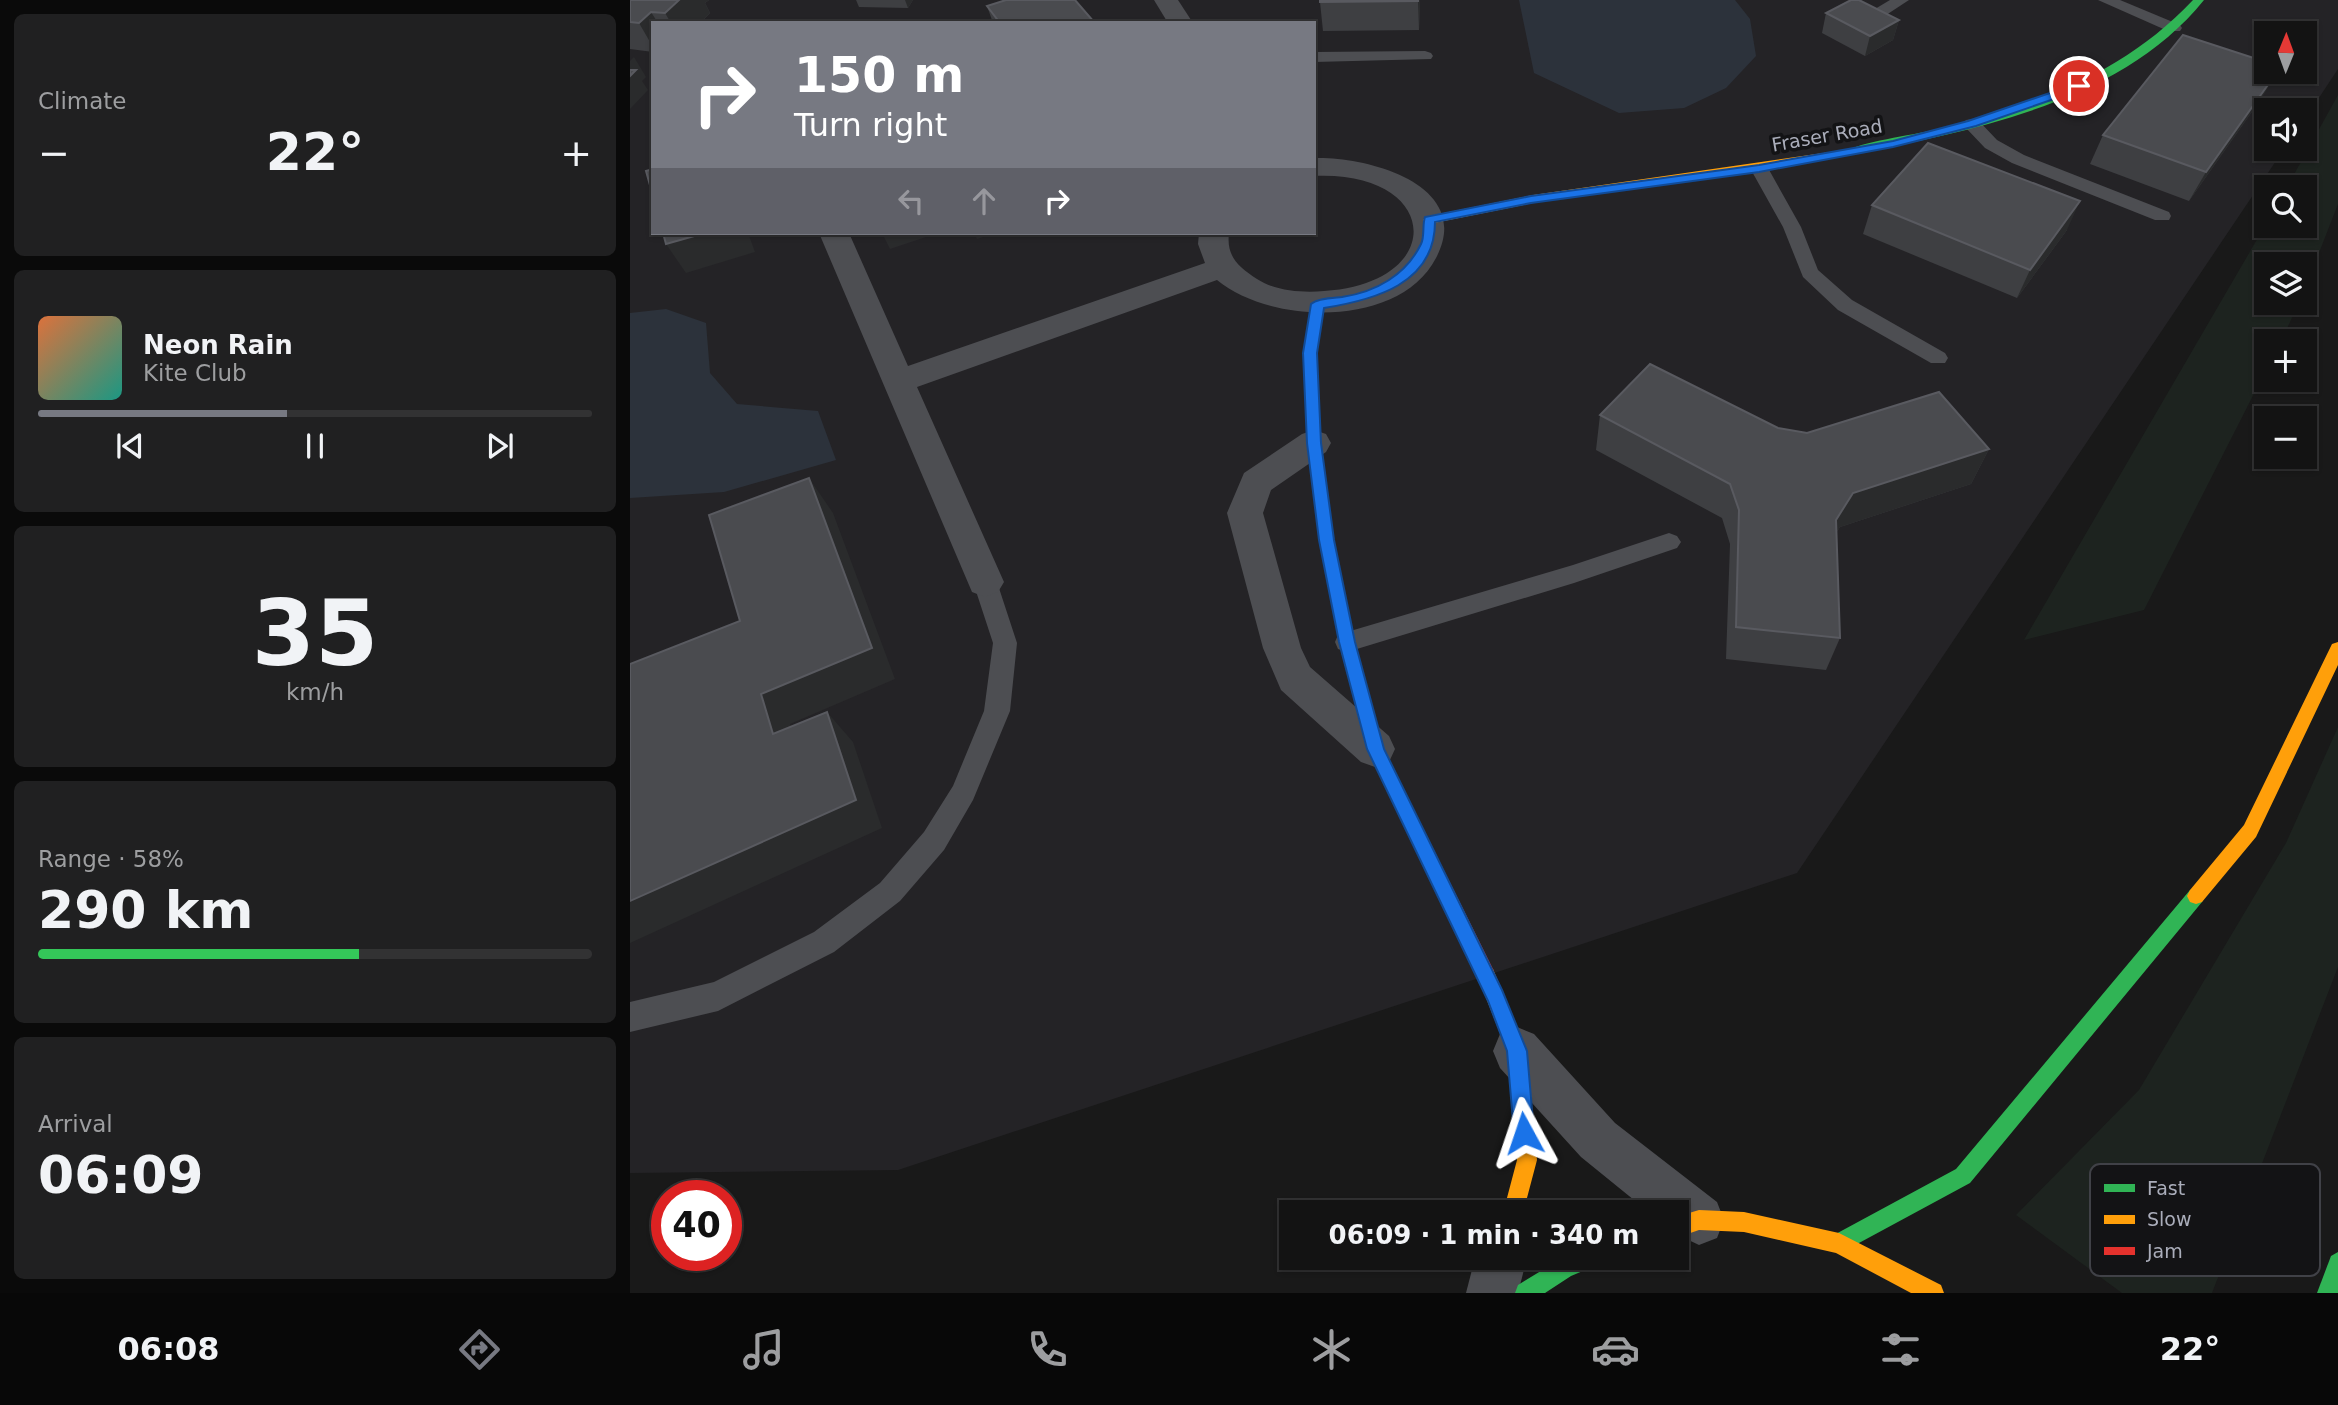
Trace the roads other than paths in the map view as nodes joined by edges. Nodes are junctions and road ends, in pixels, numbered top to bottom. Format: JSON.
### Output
{"nodes":[{"id":1,"x":1166,"y":0,"type":"edge"},
{"id":2,"x":1901,"y":0,"type":"edge"},
{"id":3,"x":2106,"y":0,"type":"edge"},
{"id":4,"x":2199,"y":0,"type":"edge"},
{"id":5,"x":1871,"y":18,"type":"edge"},
{"id":6,"x":1180,"y":21,"type":"edge"},
{"id":7,"x":2174,"y":28,"type":"junction"},
{"id":8,"x":1425,"y":56,"type":"dead end"},
{"id":9,"x":1316,"y":57,"type":"edge"},
{"id":10,"x":1972,"y":124,"type":"junction"},
{"id":11,"x":1316,"y":167,"type":"edge"},
{"id":12,"x":1759,"y":169,"type":"junction"},
{"id":13,"x":2162,"y":216,"type":"dead end"},
{"id":14,"x":1429,"y":220,"type":"junction"},
{"id":15,"x":835,"y":235,"type":"edge"},
{"id":16,"x":1213,"y":235,"type":"edge"},
{"id":17,"x":1221,"y":268,"type":"junction"},
{"id":18,"x":1318,"y":304,"type":"junction"},
{"id":19,"x":1938,"y":358,"type":"dead end"},
{"id":20,"x":898,"y":382,"type":"junction"},
{"id":21,"x":1314,"y":443,"type":"junction"},
{"id":22,"x":1669,"y":542,"type":"dead end"},
{"id":23,"x":985,"y":582,"type":"joint"},
{"id":24,"x":1347,"y":642,"type":"junction"},
{"id":25,"x":2338,"y":649,"type":"edge"},
{"id":26,"x":1376,"y":749,"type":"junction"},
{"id":27,"x":630,"y":1017,"type":"edge"},
{"id":28,"x":1517,"y":1051,"type":"junction"},
{"id":29,"x":1516,"y":1200,"type":"edge"},
{"id":30,"x":1662,"y":1200,"type":"edge"},
{"id":31,"x":1689,"y":1224,"type":"edge"},
{"id":32,"x":1839,"y":1242,"type":"junction"},
{"id":33,"x":2338,"y":1264,"type":"edge"},
{"id":34,"x":1498,"y":1270,"type":"edge"},
{"id":35,"x":1561,"y":1270,"type":"edge"},
{"id":36,"x":1492,"y":1293,"type":"edge"},
{"id":37,"x":1526,"y":1293,"type":"edge"},
{"id":38,"x":1933,"y":1293,"type":"edge"},
{"id":39,"x":2328,"y":1293,"type":"edge"}],
"edges":[{"from":1,"to":6,"type":"street"},
{"from":2,"to":5,"type":"lane"},
{"from":3,"to":7,"type":"lane"},
{"from":4,"to":7,"type":"main road","name":"Fraser Road"},
{"from":7,"to":10,"type":"main road","name":"Fraser Road"},
{"from":8,"to":9,"type":"lane"},
{"from":10,"to":12,"type":"main road","name":"Fraser Road"},
{"from":10,"to":13,"type":"lane"},
{"from":11,"to":14,"type":"street"},
{"from":12,"to":14,"type":"main road","name":"Fraser Road"},
{"from":12,"to":19,"type":"lane"},
{"from":14,"to":18,"type":"street"},
{"from":15,"to":20,"type":"street"},
{"from":16,"to":17,"type":"street"},
{"from":17,"to":18,"type":"street"},
{"from":17,"to":20,"type":"street"},
{"from":18,"to":21,"type":"main road"},
{"from":20,"to":23,"type":"street"},
{"from":21,"to":24,"type":"main road"},
{"from":21,"to":26,"type":"street"},
{"from":22,"to":24,"type":"lane"},
{"from":23,"to":27,"type":"lane"},
{"from":24,"to":26,"type":"main road"},
{"from":25,"to":32,"type":"main road"},
{"from":26,"to":28,"type":"main road"},
{"from":28,"to":29,"type":"main road"},
{"from":28,"to":30,"type":"street"},
{"from":31,"to":32,"type":"main road"},
{"from":32,"to":38,"type":"main road"},
{"from":33,"to":39,"type":"main road"},
{"from":34,"to":36,"type":"street"},
{"from":35,"to":37,"type":"main road"}]}
